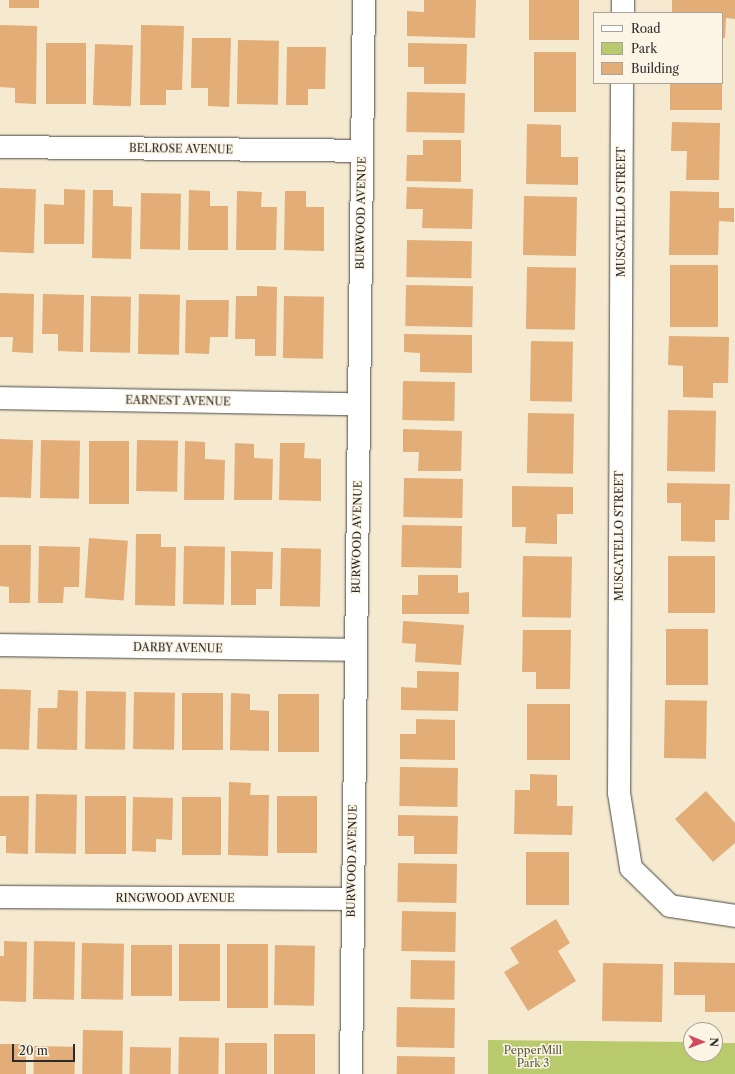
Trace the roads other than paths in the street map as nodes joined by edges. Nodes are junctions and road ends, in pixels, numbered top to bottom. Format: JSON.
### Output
{"nodes":[{"id":1,"x":364,"y":0,"type":"edge"},
{"id":2,"x":623,"y":0,"type":"edge"},
{"id":3,"x":623,"y":12,"type":"edge"},
{"id":4,"x":622,"y":84,"type":"edge"},
{"id":5,"x":0,"y":147,"type":"edge"},
{"id":6,"x":362,"y":151,"type":"junction"},
{"id":7,"x":0,"y":398,"type":"edge"},
{"id":8,"x":357,"y":404,"type":"junction"},
{"id":9,"x":0,"y":646,"type":"edge"},
{"id":10,"x":355,"y":650,"type":"junction"},
{"id":11,"x":0,"y":897,"type":"edge"},
{"id":12,"x":351,"y":899,"type":"junction"},
{"id":13,"x":735,"y":916,"type":"edge"},
{"id":14,"x":351,"y":1074,"type":"edge"}],
"edges":[{"from":1,"to":6,"type":"street","name":"BURWOOD AVENUE"},
{"from":2,"to":3,"type":"street"},
{"from":4,"to":13,"type":"street","name":"MUSCATELLO STREET"},
{"from":5,"to":6,"type":"street","name":"BELROSE AVENUE"},
{"from":6,"to":8,"type":"street","name":"BURWOOD AVENUE"},
{"from":7,"to":8,"type":"street","name":"EARNEST AVENUE"},
{"from":8,"to":10,"type":"street","name":"BURWOOD AVENUE"},
{"from":9,"to":10,"type":"street","name":"DARBY AVENUE"},
{"from":10,"to":12,"type":"street","name":"BURWOOD AVENUE"},
{"from":11,"to":12,"type":"street","name":"RINGWOOD AVENUE"},
{"from":12,"to":14,"type":"street","name":"BURWOOD AVENUE"}]}
